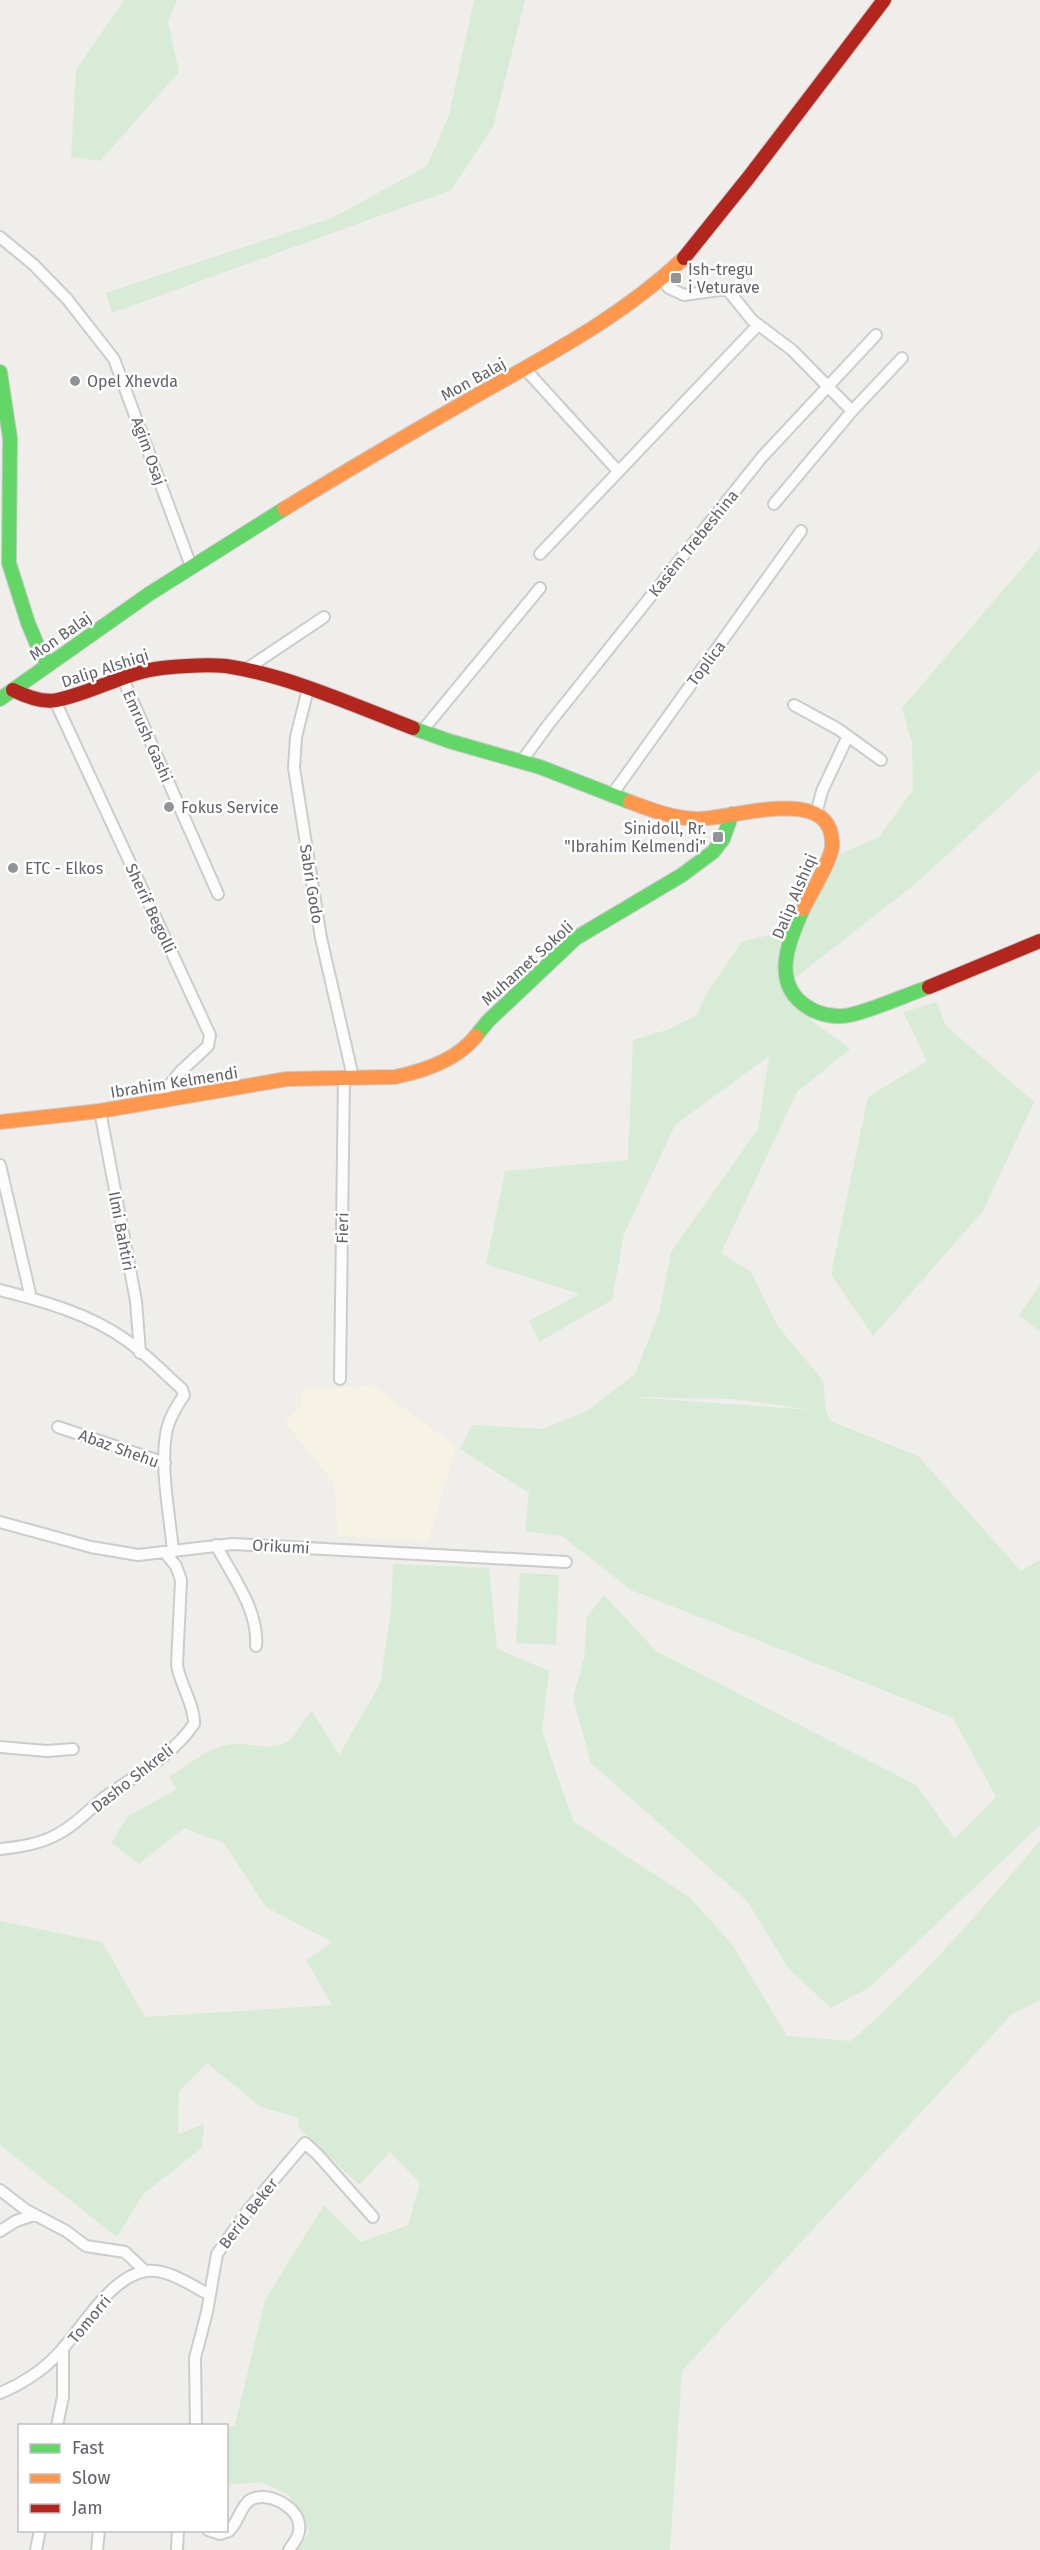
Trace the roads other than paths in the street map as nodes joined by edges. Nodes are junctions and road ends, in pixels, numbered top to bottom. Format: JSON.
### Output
{"nodes":[{"id":1,"x":884,"y":0,"type":"edge"},
{"id":2,"x":0,"y":237,"type":"edge"},
{"id":3,"x":661,"y":279,"type":"junction"},
{"id":4,"x":758,"y":325,"type":"junction"},
{"id":5,"x":876,"y":335,"type":"dead end"},
{"id":6,"x":902,"y":358,"type":"dead end"},
{"id":7,"x":525,"y":369,"type":"junction"},
{"id":8,"x":0,"y":372,"type":"edge"},
{"id":9,"x":827,"y":388,"type":"junction"},
{"id":10,"x":2,"y":402,"type":"edge"},
{"id":11,"x":852,"y":411,"type":"junction"},
{"id":12,"x":618,"y":471,"type":"junction"},
{"id":13,"x":5,"y":478,"type":"edge"},
{"id":14,"x":774,"y":504,"type":"dead end"},
{"id":15,"x":801,"y":531,"type":"dead end"},
{"id":16,"x":540,"y":554,"type":"dead end"},
{"id":17,"x":191,"y":566,"type":"junction"},
{"id":18,"x":540,"y":588,"type":"dead end"},
{"id":19,"x":324,"y":617,"type":"dead end"},
{"id":20,"x":49,"y":664,"type":"junction"},
{"id":21,"x":245,"y":670,"type":"junction"},
{"id":22,"x":122,"y":677,"type":"junction"},
{"id":23,"x":308,"y":689,"type":"junction"},
{"id":24,"x":13,"y":690,"type":"junction"},
{"id":25,"x":0,"y":699,"type":"edge"},
{"id":26,"x":55,"y":702,"type":"junction"},
{"id":27,"x":794,"y":705,"type":"dead end"},
{"id":28,"x":422,"y":731,"type":"junction"},
{"id":29,"x":848,"y":736,"type":"junction"},
{"id":30,"x":881,"y":760,"type":"dead end"},
{"id":31,"x":522,"y":762,"type":"junction"},
{"id":32,"x":611,"y":796,"type":"junction"},
{"id":33,"x":732,"y":814,"type":"junction"},
{"id":34,"x":816,"y":814,"type":"junction"},
{"id":35,"x":218,"y":894,"type":"dead end"},
{"id":36,"x":1040,"y":941,"type":"edge"},
{"id":37,"x":348,"y":1077,"type":"junction"},
{"id":38,"x":156,"y":1101,"type":"junction"},
{"id":39,"x":100,"y":1111,"type":"junction"},
{"id":40,"x":0,"y":1122,"type":"edge"},
{"id":41,"x":0,"y":1165,"type":"edge"},
{"id":42,"x":0,"y":1290,"type":"edge"},
{"id":43,"x":31,"y":1298,"type":"junction"},
{"id":44,"x":140,"y":1353,"type":"junction"},
{"id":45,"x":340,"y":1379,"type":"dead end"},
{"id":46,"x":58,"y":1427,"type":"dead end"},
{"id":47,"x":165,"y":1463,"type":"junction"},
{"id":48,"x":0,"y":1522,"type":"edge"},
{"id":49,"x":216,"y":1545,"type":"junction"},
{"id":50,"x":170,"y":1553,"type":"junction"},
{"id":51,"x":566,"y":1562,"type":"dead end"},
{"id":52,"x":256,"y":1646,"type":"dead end"},
{"id":53,"x":0,"y":1747,"type":"edge"},
{"id":54,"x":73,"y":1749,"type":"dead end"},
{"id":55,"x":0,"y":1849,"type":"edge"},
{"id":56,"x":0,"y":2190,"type":"edge"},
{"id":57,"x":34,"y":2215,"type":"junction"},
{"id":58,"x":373,"y":2217,"type":"dead end"},
{"id":59,"x":0,"y":2232,"type":"edge"},
{"id":60,"x":145,"y":2271,"type":"junction"},
{"id":61,"x":210,"y":2295,"type":"junction"},
{"id":62,"x":63,"y":2348,"type":"junction"},
{"id":63,"x":0,"y":2393,"type":"edge"},
{"id":64,"x":57,"y":2424,"type":"edge"},
{"id":65,"x":196,"y":2424,"type":"edge"},
{"id":66,"x":228,"y":2531,"type":"edge"},
{"id":67,"x":40,"y":2532,"type":"edge"},
{"id":68,"x":99,"y":2532,"type":"edge"},
{"id":69,"x":178,"y":2532,"type":"edge"},
{"id":70,"x":36,"y":2550,"type":"edge"},
{"id":71,"x":97,"y":2550,"type":"edge"},
{"id":72,"x":177,"y":2550,"type":"edge"},
{"id":73,"x":289,"y":2550,"type":"edge"}],
"edges":[{"from":1,"to":3,"type":"street","name":"Mon Balaj"},
{"from":2,"to":17,"type":"street","name":"Agim Osaj"},
{"from":3,"to":4,"type":"street"},
{"from":3,"to":7,"type":"street","name":"Mon Balaj"},
{"from":4,"to":9,"type":"street"},
{"from":4,"to":12,"type":"street"},
{"from":5,"to":9,"type":"street","name":"Kasëm Trebeshina"},
{"from":6,"to":11,"type":"street"},
{"from":7,"to":12,"type":"street"},
{"from":7,"to":17,"type":"street","name":"Mon Balaj"},
{"from":8,"to":10,"type":"street"},
{"from":9,"to":11,"type":"street"},
{"from":9,"to":31,"type":"street","name":"Kasëm Trebeshina"},
{"from":10,"to":13,"type":"street"},
{"from":11,"to":14,"type":"street"},
{"from":12,"to":16,"type":"street"},
{"from":13,"to":20,"type":"street"},
{"from":15,"to":32,"type":"street","name":"Toplica"},
{"from":17,"to":20,"type":"street","name":"Mon Balaj"},
{"from":18,"to":28,"type":"street"},
{"from":19,"to":21,"type":"street"},
{"from":20,"to":24,"type":"street","name":"Mon Balaj"},
{"from":21,"to":22,"type":"street","name":"Dalip Alshiqi"},
{"from":21,"to":23,"type":"street","name":"Dalip Alshiqi"},
{"from":22,"to":26,"type":"street","name":"Dalip Alshiqi"},
{"from":22,"to":35,"type":"street","name":"Emrush Gashi"},
{"from":23,"to":28,"type":"street","name":"Dalip Alshiqi"},
{"from":23,"to":37,"type":"street","name":"Sabri Godo"},
{"from":24,"to":25,"type":"street","name":"Mon Balaj"},
{"from":24,"to":26,"type":"street","name":"Dalip Alshiqi"},
{"from":26,"to":38,"type":"street","name":"Sherif Begolli"},
{"from":27,"to":29,"type":"street"},
{"from":28,"to":31,"type":"street","name":"Dalip Alshiqi"},
{"from":29,"to":30,"type":"street"},
{"from":29,"to":34,"type":"street"},
{"from":31,"to":32,"type":"street","name":"Dalip Alshiqi"},
{"from":32,"to":33,"type":"street","name":"Dalip Alshiqi"},
{"from":33,"to":34,"type":"street","name":"Dalip Alshiqi"},
{"from":33,"to":37,"type":"street","name":"Muhamet Sokoli"},
{"from":34,"to":36,"type":"street","name":"Dalip Alshiqi"},
{"from":37,"to":38,"type":"street","name":"Ibrahim Kelmendi"},
{"from":37,"to":45,"type":"street","name":"Fieri"},
{"from":38,"to":39,"type":"street","name":"Ibrahim Kelmendi"},
{"from":39,"to":40,"type":"street","name":"Ibrahim Kelmendi"},
{"from":39,"to":44,"type":"street","name":"Ilmi Bahtiri"},
{"from":41,"to":43,"type":"street"},
{"from":42,"to":43,"type":"street"},
{"from":43,"to":44,"type":"street"},
{"from":44,"to":47,"type":"street"},
{"from":46,"to":47,"type":"street","name":"Abaz Shehu"},
{"from":47,"to":50,"type":"street","name":"Abaz Shehu"},
{"from":48,"to":50,"type":"street","name":"Orikumi"},
{"from":49,"to":50,"type":"street","name":"Orikumi"},
{"from":49,"to":51,"type":"street","name":"Orikumi"},
{"from":49,"to":52,"type":"street"},
{"from":50,"to":55,"type":"street","name":"Dasho Shkreli"},
{"from":53,"to":54,"type":"street"},
{"from":56,"to":57,"type":"street"},
{"from":57,"to":59,"type":"street"},
{"from":57,"to":60,"type":"street"},
{"from":58,"to":61,"type":"street","name":"Berid Beker"},
{"from":60,"to":61,"type":"street"},
{"from":60,"to":62,"type":"street","name":"Tomorri"},
{"from":61,"to":65,"type":"street","name":"Berid Beker"},
{"from":62,"to":63,"type":"street","name":"Tomorri"},
{"from":62,"to":64,"type":"street","name":"Tomorri"},
{"from":66,"to":73,"type":"street"},
{"from":67,"to":70,"type":"street"},
{"from":68,"to":71,"type":"street"},
{"from":69,"to":72,"type":"street"}]}
